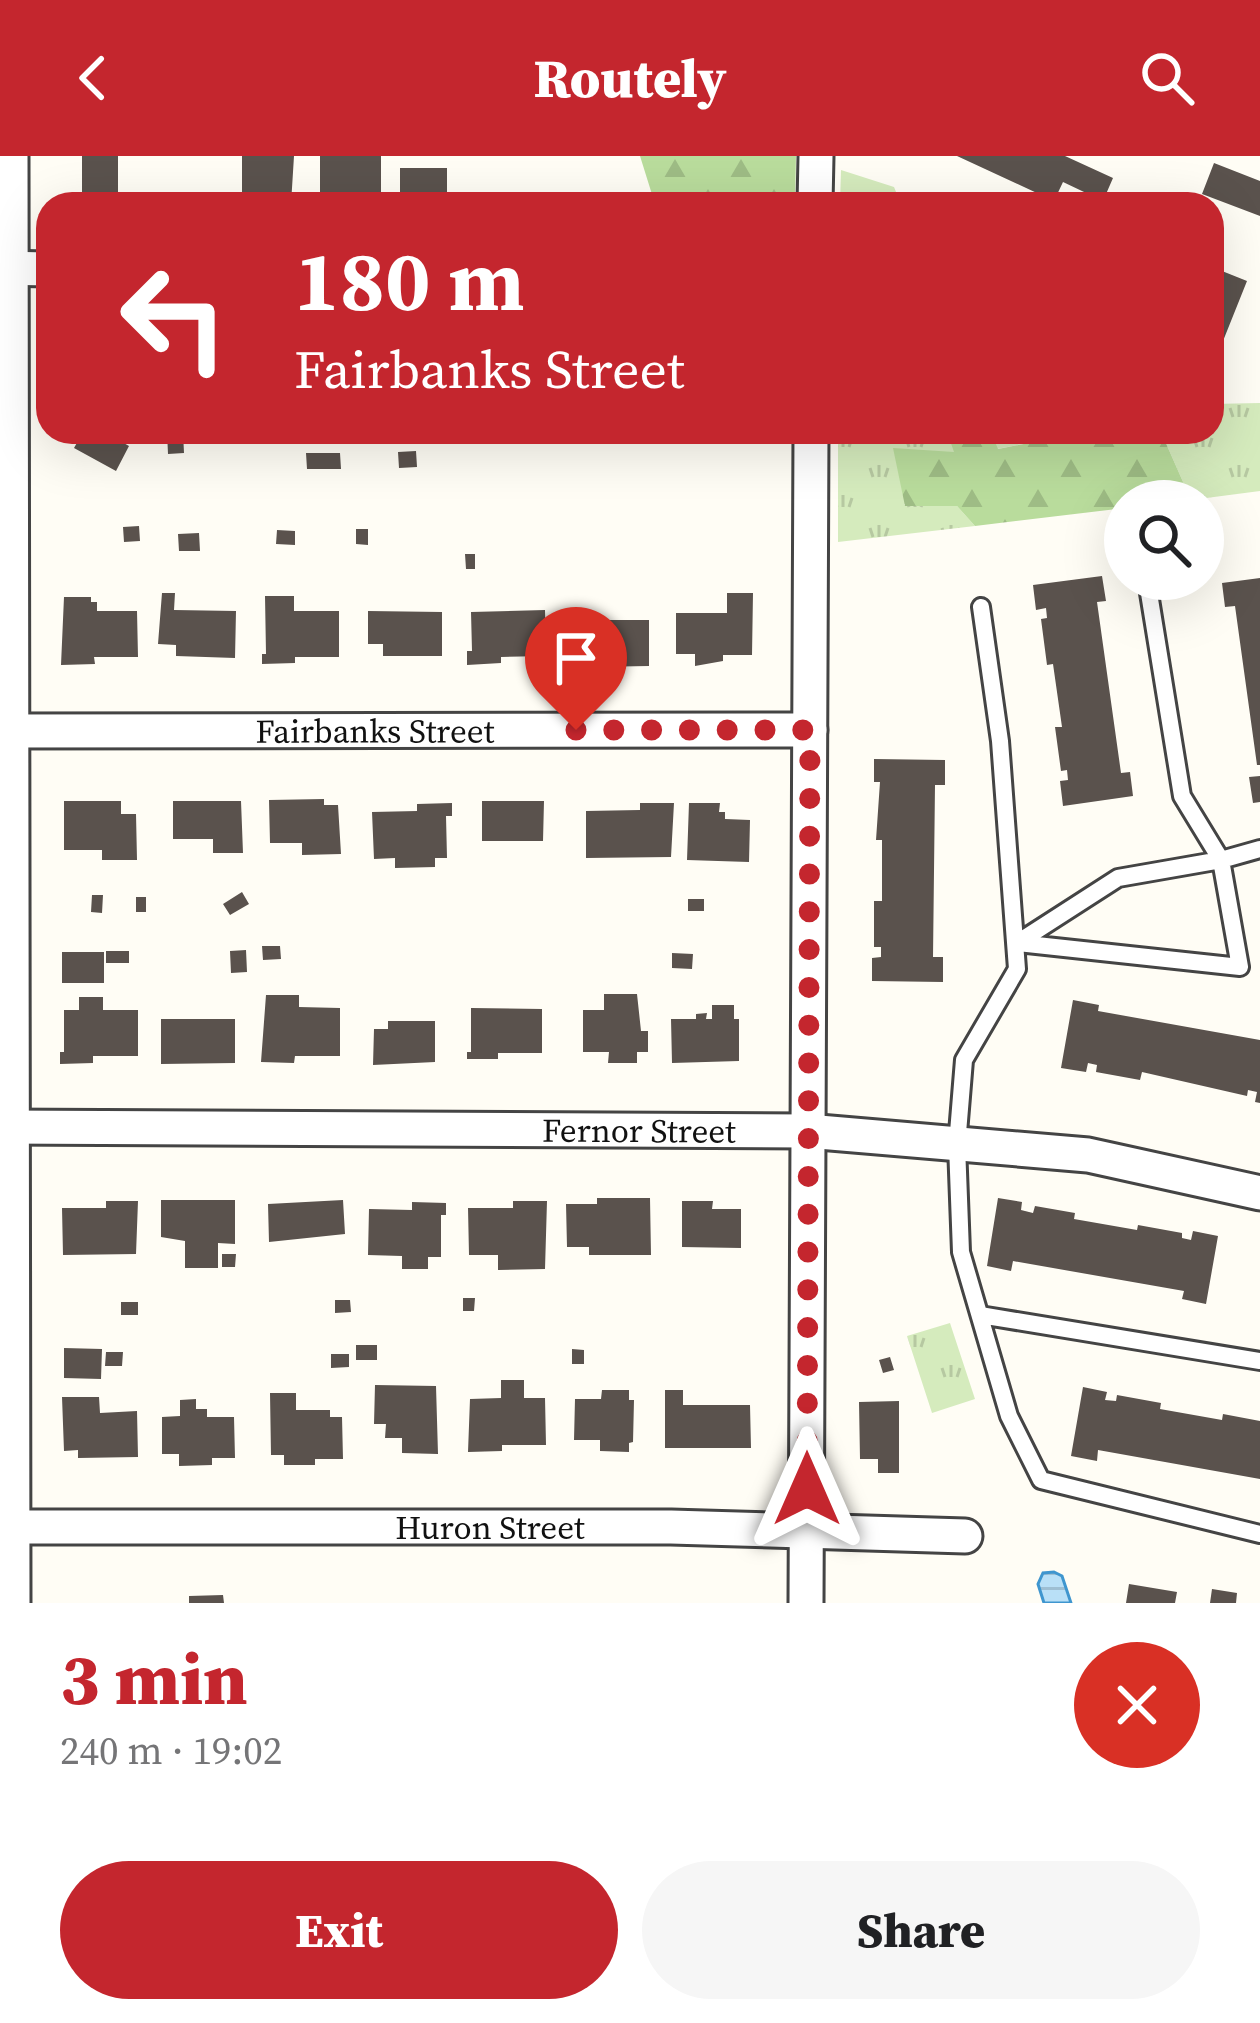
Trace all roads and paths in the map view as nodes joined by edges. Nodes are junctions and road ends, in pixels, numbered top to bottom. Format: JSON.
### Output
{"nodes":[{"id":1,"x":11,"y":156,"type":"edge"},
{"id":2,"x":816,"y":156,"type":"edge"},
{"id":3,"x":815,"y":192,"type":"edge"},
{"id":4,"x":6,"y":268,"type":"edge"},
{"id":5,"x":811,"y":444,"type":"edge"},
{"id":6,"x":6,"y":494,"type":"edge"},
{"id":7,"x":1150,"y":600,"type":"edge"},
{"id":8,"x":981,"y":607,"type":"dead end"},
{"id":9,"x":810,"y":730,"type":"junction"},
{"id":10,"x":6,"y":731,"type":"edge"},
{"id":11,"x":1260,"y":849,"type":"edge"},
{"id":12,"x":1221,"y":860,"type":"junction"},
{"id":13,"x":1017,"y":943,"type":"junction"},
{"id":14,"x":6,"y":1127,"type":"edge"},
{"id":15,"x":807,"y":1131,"type":"junction"},
{"id":16,"x":957,"y":1145,"type":"junction"},
{"id":17,"x":1260,"y":1193,"type":"edge"},
{"id":18,"x":980,"y":1316,"type":"junction"},
{"id":19,"x":1260,"y":1361,"type":"edge"},
{"id":20,"x":14,"y":1527,"type":"junction"},
{"id":21,"x":806,"y":1529,"type":"junction"},
{"id":22,"x":1260,"y":1534,"type":"edge"},
{"id":23,"x":965,"y":1536,"type":"dead end"},
{"id":24,"x":14,"y":1603,"type":"edge"},
{"id":25,"x":806,"y":1603,"type":"edge"}],
"edges":[{"from":1,"to":4,"type":"street"},
{"from":2,"to":3,"type":"street"},
{"from":4,"to":6,"type":"street"},
{"from":5,"to":9,"type":"street"},
{"from":6,"to":10,"type":"street"},
{"from":7,"to":12,"type":"lane"},
{"from":8,"to":13,"type":"lane"},
{"from":9,"to":10,"type":"street","name":"Fairbanks Street"},
{"from":9,"to":15,"type":"street"},
{"from":10,"to":14,"type":"street"},
{"from":11,"to":12,"type":"lane"},
{"from":12,"to":13,"type":"lane"},
{"from":12,"to":13,"type":"lane"},
{"from":13,"to":16,"type":"lane"},
{"from":14,"to":15,"type":"street","name":"Fernor Street"},
{"from":14,"to":20,"type":"street"},
{"from":15,"to":16,"type":"street","name":"Fernor Street"},
{"from":15,"to":21,"type":"street"},
{"from":16,"to":17,"type":"street","name":"Fernor Street"},
{"from":16,"to":18,"type":"lane"},
{"from":18,"to":19,"type":"lane"},
{"from":18,"to":22,"type":"lane"},
{"from":20,"to":21,"type":"street","name":"Huron Street"},
{"from":20,"to":24,"type":"street"},
{"from":21,"to":23,"type":"street","name":"Huron Street"},
{"from":21,"to":25,"type":"street"}]}
